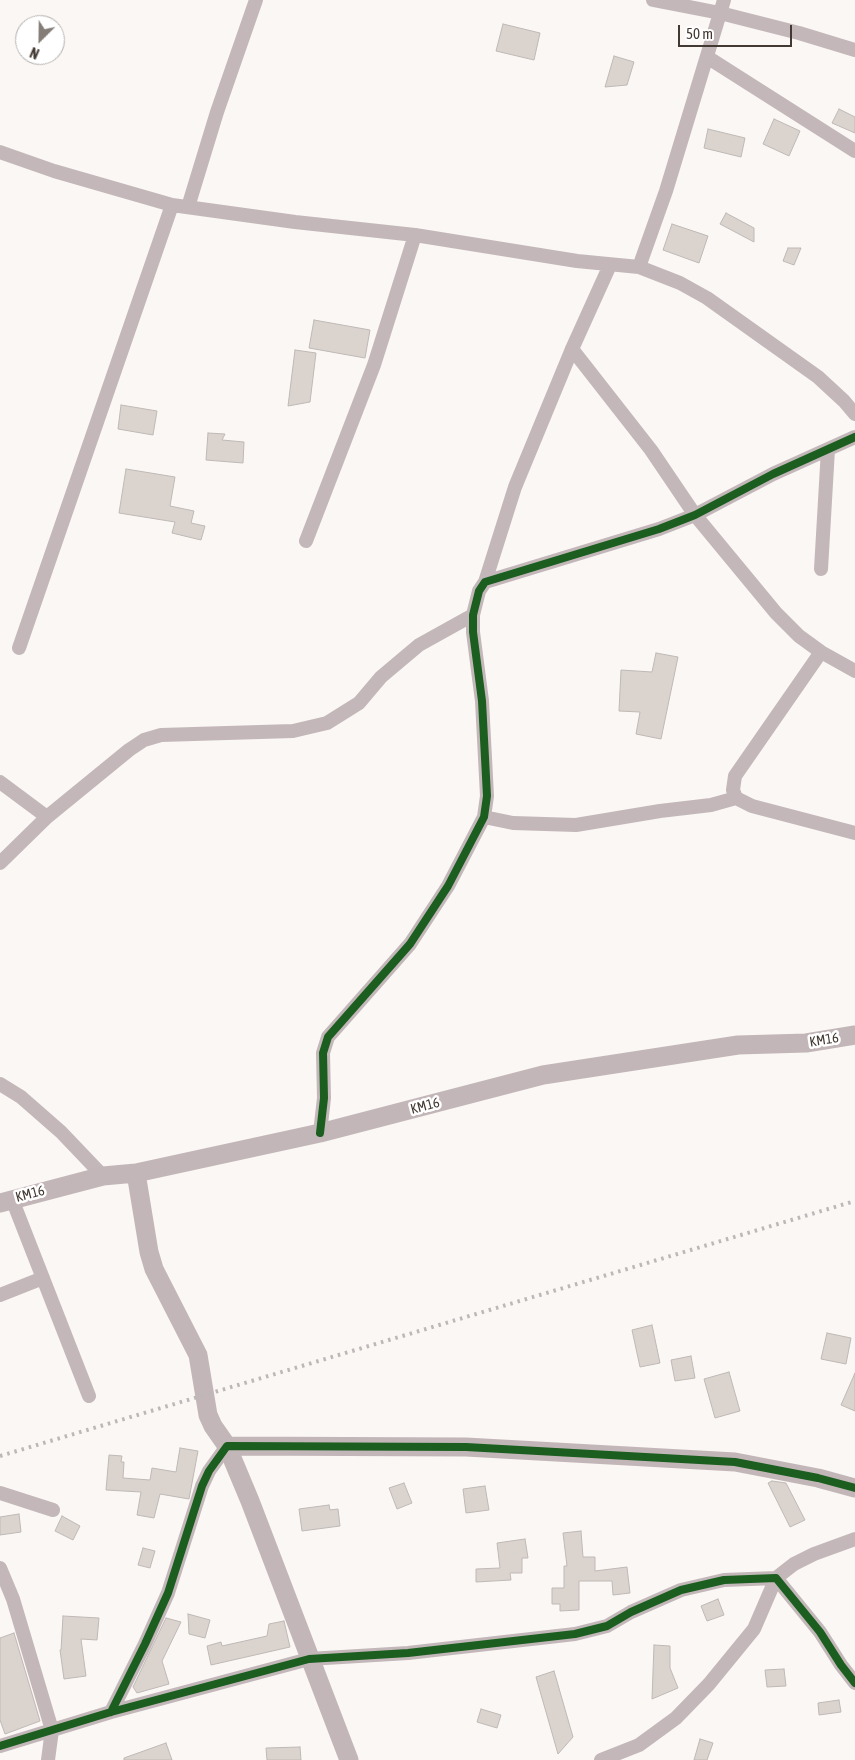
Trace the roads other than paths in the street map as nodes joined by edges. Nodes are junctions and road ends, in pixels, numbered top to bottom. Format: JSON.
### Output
{"nodes":[{"id":1,"x":256,"y":0,"type":"edge"},
{"id":2,"x":653,"y":0,"type":"edge"},
{"id":3,"x":722,"y":6,"type":"edge"},
{"id":4,"x":855,"y":50,"type":"edge"},
{"id":5,"x":707,"y":57,"type":"junction"},
{"id":6,"x":855,"y":151,"type":"edge"},
{"id":7,"x":0,"y":152,"type":"edge"},
{"id":8,"x":172,"y":204,"type":"junction"},
{"id":9,"x":188,"y":207,"type":"junction"},
{"id":10,"x":416,"y":235,"type":"junction"},
{"id":11,"x":610,"y":265,"type":"junction"},
{"id":12,"x":639,"y":267,"type":"junction"},
{"id":13,"x":572,"y":349,"type":"junction"},
{"id":14,"x":855,"y":414,"type":"edge"},
{"id":15,"x":855,"y":437,"type":"edge"},
{"id":16,"x":828,"y":449,"type":"junction"},
{"id":17,"x":695,"y":515,"type":"junction"},
{"id":18,"x":306,"y":541,"type":"dead end"},
{"id":19,"x":821,"y":569,"type":"dead end"},
{"id":20,"x":485,"y":582,"type":"junction"},
{"id":21,"x":473,"y":615,"type":"junction"},
{"id":22,"x":19,"y":648,"type":"dead end"},
{"id":23,"x":821,"y":652,"type":"junction"},
{"id":24,"x":855,"y":671,"type":"edge"},
{"id":25,"x":0,"y":782,"type":"edge"},
{"id":26,"x":736,"y":798,"type":"junction"},
{"id":27,"x":484,"y":817,"type":"junction"},
{"id":28,"x":46,"y":818,"type":"junction"},
{"id":29,"x":855,"y":833,"type":"edge"},
{"id":30,"x":0,"y":863,"type":"edge"},
{"id":31,"x":855,"y":1035,"type":"edge"},
{"id":32,"x":0,"y":1084,"type":"edge"},
{"id":33,"x":320,"y":1133,"type":"junction"},
{"id":34,"x":136,"y":1173,"type":"junction"},
{"id":35,"x":103,"y":1176,"type":"junction"},
{"id":36,"x":6,"y":1201,"type":"edge"},
{"id":37,"x":43,"y":1278,"type":"junction"},
{"id":38,"x":0,"y":1295,"type":"edge"},
{"id":39,"x":89,"y":1396,"type":"dead end"},
{"id":40,"x":227,"y":1446,"type":"junction"},
{"id":41,"x":855,"y":1488,"type":"edge"},
{"id":42,"x":0,"y":1493,"type":"edge"},
{"id":43,"x":53,"y":1510,"type":"dead end"},
{"id":44,"x":855,"y":1540,"type":"edge"},
{"id":45,"x":0,"y":1568,"type":"edge"},
{"id":46,"x":776,"y":1578,"type":"junction"},
{"id":47,"x":309,"y":1659,"type":"junction"},
{"id":48,"x":855,"y":1683,"type":"edge"},
{"id":49,"x":111,"y":1712,"type":"junction"},
{"id":50,"x":52,"y":1730,"type":"junction"},
{"id":51,"x":0,"y":1746,"type":"edge"},
{"id":52,"x":48,"y":1760,"type":"edge"},
{"id":53,"x":349,"y":1760,"type":"edge"},
{"id":54,"x":601,"y":1760,"type":"edge"}],
"edges":[{"from":1,"to":9,"type":"street"},
{"from":2,"to":3,"type":"street"},
{"from":3,"to":4,"type":"street"},
{"from":3,"to":5,"type":"street"},
{"from":5,"to":6,"type":"street"},
{"from":5,"to":12,"type":"street"},
{"from":7,"to":8,"type":"street"},
{"from":8,"to":9,"type":"street"},
{"from":8,"to":22,"type":"street"},
{"from":9,"to":10,"type":"street"},
{"from":10,"to":11,"type":"street"},
{"from":10,"to":18,"type":"street"},
{"from":11,"to":12,"type":"street"},
{"from":11,"to":13,"type":"street"},
{"from":12,"to":14,"type":"street"},
{"from":13,"to":17,"type":"street"},
{"from":13,"to":20,"type":"street"},
{"from":15,"to":16,"type":"street"},
{"from":16,"to":17,"type":"street"},
{"from":16,"to":19,"type":"street"},
{"from":17,"to":20,"type":"street"},
{"from":17,"to":23,"type":"street"},
{"from":20,"to":21,"type":"street"},
{"from":21,"to":27,"type":"street"},
{"from":21,"to":28,"type":"street"},
{"from":23,"to":24,"type":"street"},
{"from":23,"to":26,"type":"street"},
{"from":25,"to":28,"type":"street"},
{"from":26,"to":27,"type":"street"},
{"from":26,"to":29,"type":"street"},
{"from":27,"to":33,"type":"street"},
{"from":28,"to":30,"type":"street"},
{"from":31,"to":33,"type":"street","name":"KM16"},
{"from":32,"to":35,"type":"street"},
{"from":33,"to":34,"type":"street","name":"KM16"},
{"from":34,"to":35,"type":"street","name":"KM16"},
{"from":34,"to":40,"type":"street"},
{"from":35,"to":36,"type":"street","name":"KM16"},
{"from":36,"to":37,"type":"street"},
{"from":37,"to":38,"type":"street"},
{"from":37,"to":39,"type":"street"},
{"from":40,"to":41,"type":"street"},
{"from":40,"to":47,"type":"street"},
{"from":40,"to":49,"type":"street"},
{"from":42,"to":43,"type":"street"},
{"from":44,"to":46,"type":"street"},
{"from":45,"to":50,"type":"street"},
{"from":46,"to":47,"type":"street"},
{"from":46,"to":48,"type":"street"},
{"from":46,"to":54,"type":"street"},
{"from":47,"to":49,"type":"street"},
{"from":47,"to":53,"type":"street"},
{"from":49,"to":50,"type":"street"},
{"from":50,"to":51,"type":"street"},
{"from":50,"to":52,"type":"street"}]}
